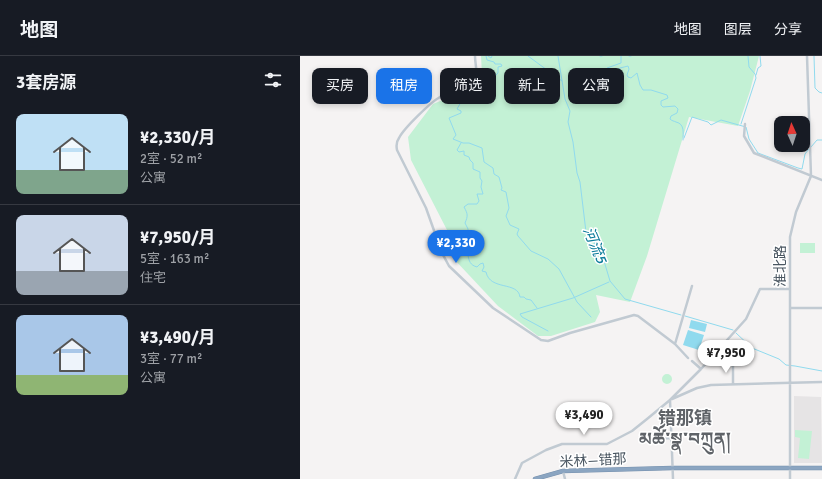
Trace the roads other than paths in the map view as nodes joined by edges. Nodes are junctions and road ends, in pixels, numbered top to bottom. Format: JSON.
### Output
{"nodes":[{"id":1,"x":475,"y":56,"type":"edge"},
{"id":2,"x":808,"y":56,"type":"edge"},
{"id":3,"x":745,"y":124,"type":"dead end"},
{"id":4,"x":811,"y":176,"type":"junction"},
{"id":5,"x":822,"y":180,"type":"edge"},
{"id":6,"x":692,"y":286,"type":"dead end"},
{"id":7,"x":790,"y":289,"type":"junction"},
{"id":8,"x":790,"y":308,"type":"junction"},
{"id":9,"x":822,"y":308,"type":"edge"},
{"id":10,"x":675,"y":344,"type":"junction"},
{"id":11,"x":688,"y":358,"type":"dead end"},
{"id":12,"x":692,"y":361,"type":"dead end"},
{"id":13,"x":733,"y":364,"type":"dead end"},
{"id":14,"x":701,"y":369,"type":"junction"},
{"id":15,"x":791,"y":382,"type":"junction"},
{"id":16,"x":822,"y":382,"type":"edge"},
{"id":17,"x":733,"y":384,"type":"junction"},
{"id":18,"x":670,"y":400,"type":"junction"},
{"id":19,"x":671,"y":438,"type":"junction"},
{"id":20,"x":641,"y":439,"type":"dead end"},
{"id":21,"x":672,"y":468,"type":"junction"},
{"id":22,"x":790,"y":468,"type":"junction"},
{"id":23,"x":822,"y":468,"type":"edge"},
{"id":24,"x":563,"y":471,"type":"junction"},
{"id":25,"x":547,"y":477,"type":"edge"},
{"id":26,"x":539,"y":478,"type":"edge"},
{"id":27,"x":515,"y":479,"type":"edge"},
{"id":28,"x":535,"y":479,"type":"edge"},
{"id":29,"x":565,"y":479,"type":"edge"},
{"id":30,"x":673,"y":479,"type":"edge"},
{"id":31,"x":790,"y":479,"type":"edge"}],
"edges":[{"from":1,"to":10,"type":"street"},
{"from":2,"to":4,"type":"street","name":"淮北路"},
{"from":3,"to":4,"type":"street"},
{"from":4,"to":5,"type":"street"},
{"from":4,"to":7,"type":"street","name":"淮北路"},
{"from":6,"to":10,"type":"street"},
{"from":7,"to":8,"type":"street","name":"淮北路"},
{"from":7,"to":14,"type":"street"},
{"from":8,"to":9,"type":"street"},
{"from":8,"to":15,"type":"street","name":"淮北路"},
{"from":10,"to":11,"type":"street"},
{"from":12,"to":14,"type":"street"},
{"from":13,"to":17,"type":"street"},
{"from":14,"to":18,"type":"street"},
{"from":15,"to":16,"type":"street"},
{"from":15,"to":17,"type":"street"},
{"from":15,"to":22,"type":"street","name":"淮北路"},
{"from":17,"to":18,"type":"street"},
{"from":18,"to":19,"type":"street"},
{"from":18,"to":27,"type":"street"},
{"from":19,"to":20,"type":"street"},
{"from":19,"to":21,"type":"street"},
{"from":21,"to":22,"type":"highway","name":"米林—错那"},
{"from":21,"to":24,"type":"highway","name":"米林—错那"},
{"from":21,"to":30,"type":"street"},
{"from":22,"to":23,"type":"highway","name":"米林—错那"},
{"from":22,"to":31,"type":"street","name":"淮北路"},
{"from":24,"to":25,"type":"highway","name":"米林—错那"},
{"from":24,"to":29,"type":"street"},
{"from":25,"to":26,"type":"highway","name":"米林—错那"},
{"from":26,"to":28,"type":"highway","name":"米林—错那"}]}
